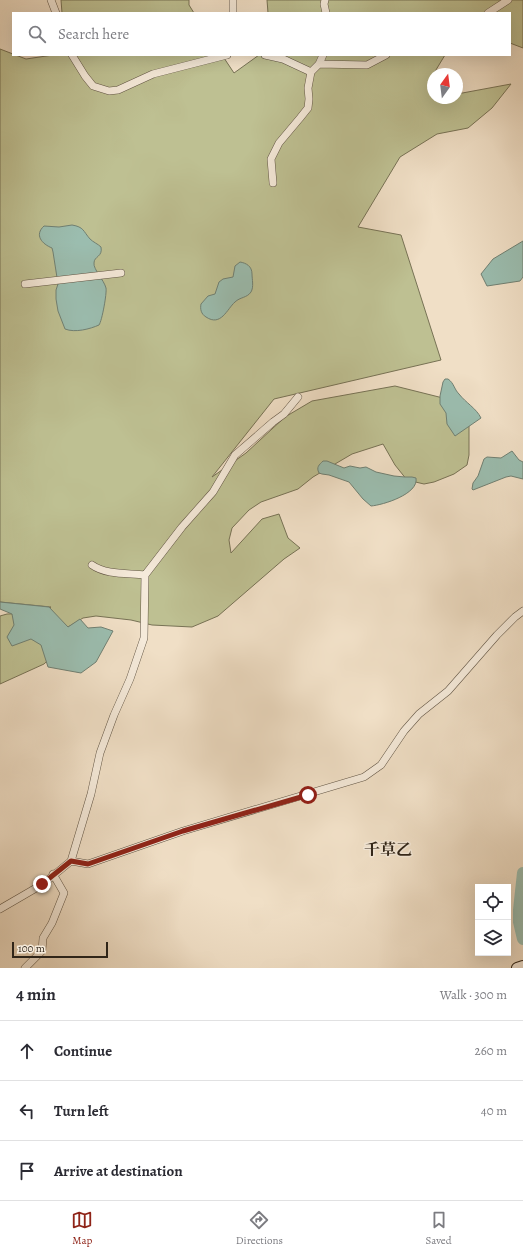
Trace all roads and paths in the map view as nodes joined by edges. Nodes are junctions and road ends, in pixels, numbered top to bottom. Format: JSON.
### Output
{"nodes":[{"id":1,"x":52,"y":0,"type":"edge"},
{"id":2,"x":233,"y":0,"type":"edge"},
{"id":3,"x":325,"y":0,"type":"edge"},
{"id":4,"x":508,"y":0,"type":"edge"},
{"id":5,"x":56,"y":12,"type":"edge"},
{"id":6,"x":233,"y":12,"type":"edge"},
{"id":7,"x":326,"y":12,"type":"edge"},
{"id":8,"x":490,"y":12,"type":"edge"},
{"id":9,"x":73,"y":56,"type":"edge"},
{"id":10,"x":223,"y":56,"type":"edge"},
{"id":11,"x":270,"y":56,"type":"edge"},
{"id":12,"x":323,"y":56,"type":"edge"},
{"id":13,"x":384,"y":56,"type":"edge"},
{"id":14,"x":319,"y":64,"type":"junction"},
{"id":15,"x":310,"y":72,"type":"junction"},
{"id":16,"x":273,"y":183,"type":"dead end"},
{"id":17,"x":121,"y":273,"type":"dead end"},
{"id":18,"x":25,"y":284,"type":"dead end"},
{"id":19,"x":298,"y":397,"type":"dead end"},
{"id":20,"x":92,"y":565,"type":"dead end"},
{"id":21,"x":145,"y":575,"type":"junction"},
{"id":22,"x":523,"y":611,"type":"edge"},
{"id":23,"x":71,"y":861,"type":"junction"},
{"id":24,"x":53,"y":874,"type":"junction"},
{"id":25,"x":0,"y":909,"type":"edge"},
{"id":26,"x":25,"y":968,"type":"edge"}],
"edges":[{"from":1,"to":5,"type":"street"},
{"from":2,"to":6,"type":"street"},
{"from":3,"to":7,"type":"street"},
{"from":4,"to":8,"type":"street"},
{"from":9,"to":10,"type":"street"},
{"from":11,"to":15,"type":"street"},
{"from":12,"to":14,"type":"street"},
{"from":13,"to":14,"type":"street"},
{"from":14,"to":15,"type":"street"},
{"from":15,"to":16,"type":"street"},
{"from":17,"to":18,"type":"street"},
{"from":19,"to":21,"type":"street"},
{"from":20,"to":21,"type":"street"},
{"from":21,"to":23,"type":"street"},
{"from":22,"to":23,"type":"street"},
{"from":23,"to":24,"type":"street"},
{"from":24,"to":25,"type":"street"},
{"from":24,"to":26,"type":"street"}]}
